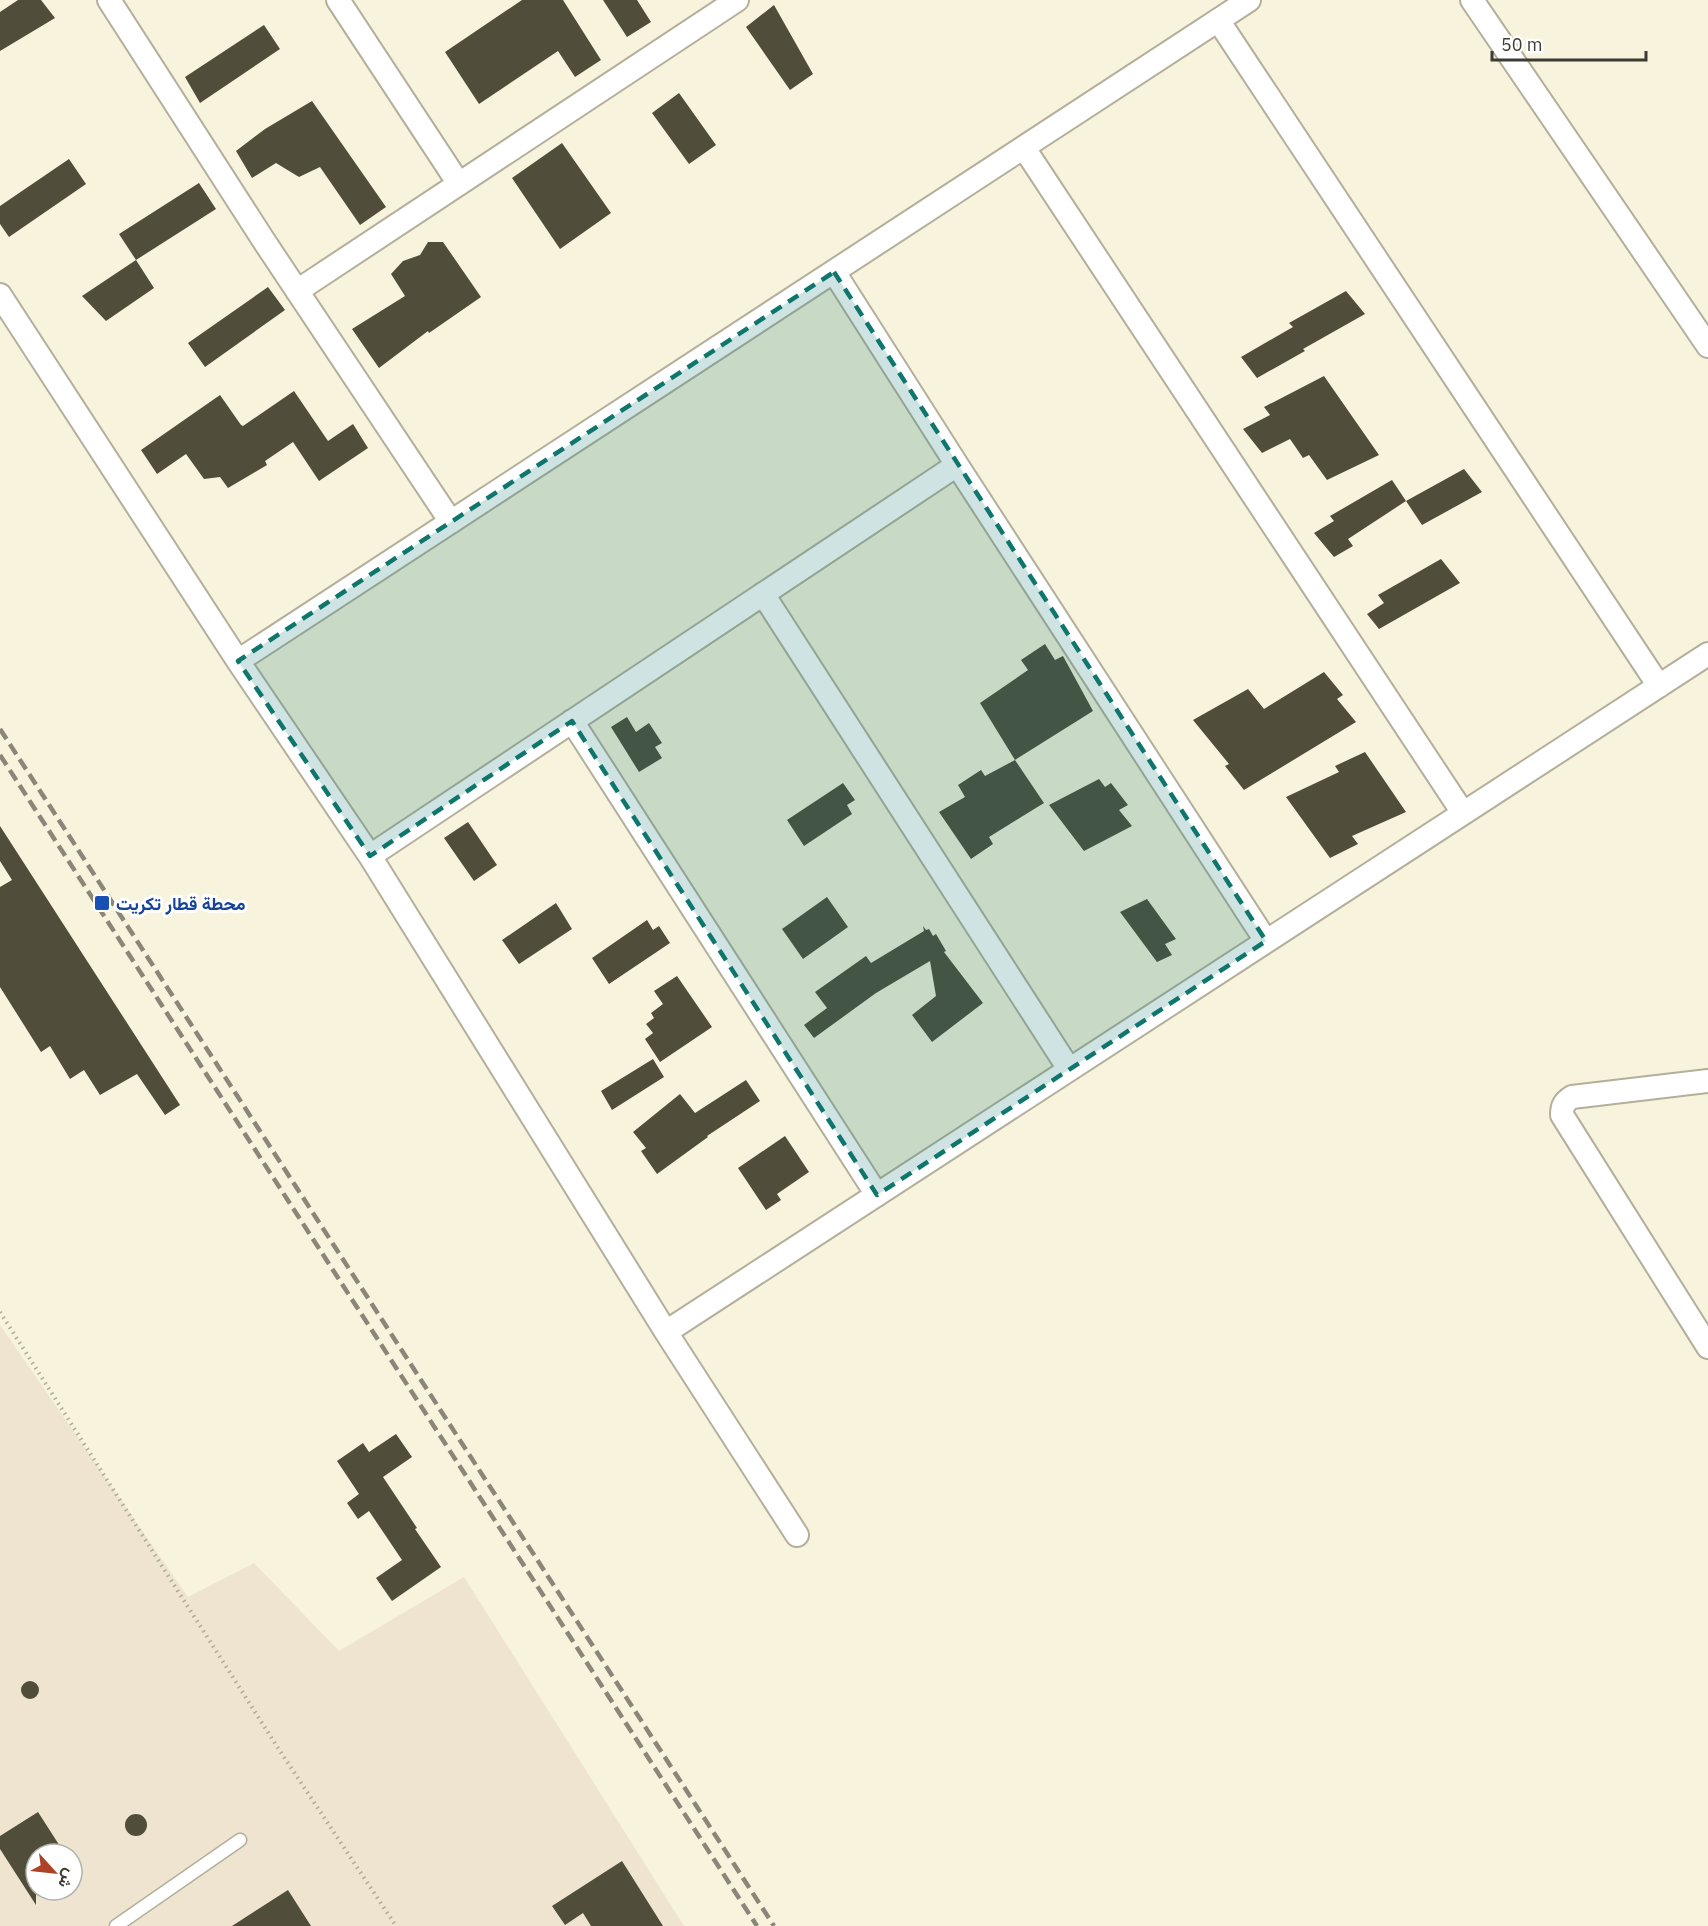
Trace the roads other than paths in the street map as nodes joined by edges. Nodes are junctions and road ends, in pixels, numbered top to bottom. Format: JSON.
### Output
{"nodes":[{"id":1,"x":109,"y":0,"type":"edge"},
{"id":2,"x":338,"y":0,"type":"edge"},
{"id":3,"x":737,"y":0,"type":"edge"},
{"id":4,"x":1248,"y":0,"type":"edge"},
{"id":5,"x":1472,"y":0,"type":"edge"},
{"id":6,"x":1218,"y":20,"type":"junction"},
{"id":7,"x":1024,"y":148,"type":"junction"},
{"id":8,"x":459,"y":184,"type":"junction"},
{"id":9,"x":834,"y":272,"type":"junction"},
{"id":10,"x":297,"y":291,"type":"junction"},
{"id":11,"x":0,"y":295,"type":"edge"},
{"id":12,"x":1708,"y":346,"type":"edge"},
{"id":13,"x":957,"y":465,"type":"junction"},
{"id":14,"x":451,"y":522,"type":"junction"},
{"id":15,"x":763,"y":594,"type":"junction"},
{"id":16,"x":1708,"y":654,"type":"edge"},
{"id":17,"x":238,"y":662,"type":"junction"},
{"id":18,"x":1659,"y":686,"type":"junction"},
{"id":19,"x":572,"y":721,"type":"junction"},
{"id":20,"x":1463,"y":813,"type":"junction"},
{"id":21,"x":370,"y":856,"type":"junction"},
{"id":22,"x":1266,"y":941,"type":"junction"},
{"id":23,"x":1070,"y":1069,"type":"junction"},
{"id":24,"x":1708,"y":1081,"type":"edge"},
{"id":25,"x":877,"y":1195,"type":"junction"},
{"id":26,"x":666,"y":1332,"type":"junction"},
{"id":27,"x":1708,"y":1347,"type":"edge"},
{"id":28,"x":797,"y":1535,"type":"dead end"},
{"id":29,"x":240,"y":1840,"type":"dead end"},
{"id":30,"x":116,"y":1926,"type":"edge"}],
"edges":[{"from":1,"to":10,"type":"street"},
{"from":2,"to":8,"type":"street"},
{"from":3,"to":8,"type":"street"},
{"from":4,"to":6,"type":"street"},
{"from":5,"to":12,"type":"street"},
{"from":6,"to":7,"type":"street"},
{"from":6,"to":18,"type":"street"},
{"from":7,"to":9,"type":"street"},
{"from":7,"to":20,"type":"street"},
{"from":8,"to":10,"type":"street"},
{"from":9,"to":13,"type":"street"},
{"from":9,"to":14,"type":"street"},
{"from":10,"to":14,"type":"street"},
{"from":11,"to":17,"type":"street"},
{"from":13,"to":15,"type":"street"},
{"from":13,"to":22,"type":"street"},
{"from":14,"to":17,"type":"street"},
{"from":15,"to":19,"type":"street"},
{"from":15,"to":23,"type":"street"},
{"from":16,"to":18,"type":"street"},
{"from":17,"to":21,"type":"street"},
{"from":18,"to":20,"type":"street"},
{"from":19,"to":21,"type":"street"},
{"from":19,"to":25,"type":"street"},
{"from":20,"to":22,"type":"street"},
{"from":21,"to":26,"type":"street"},
{"from":22,"to":23,"type":"street"},
{"from":23,"to":25,"type":"street"},
{"from":24,"to":27,"type":"street"},
{"from":25,"to":26,"type":"street"},
{"from":26,"to":28,"type":"street"},
{"from":29,"to":30,"type":"lane"}]}
